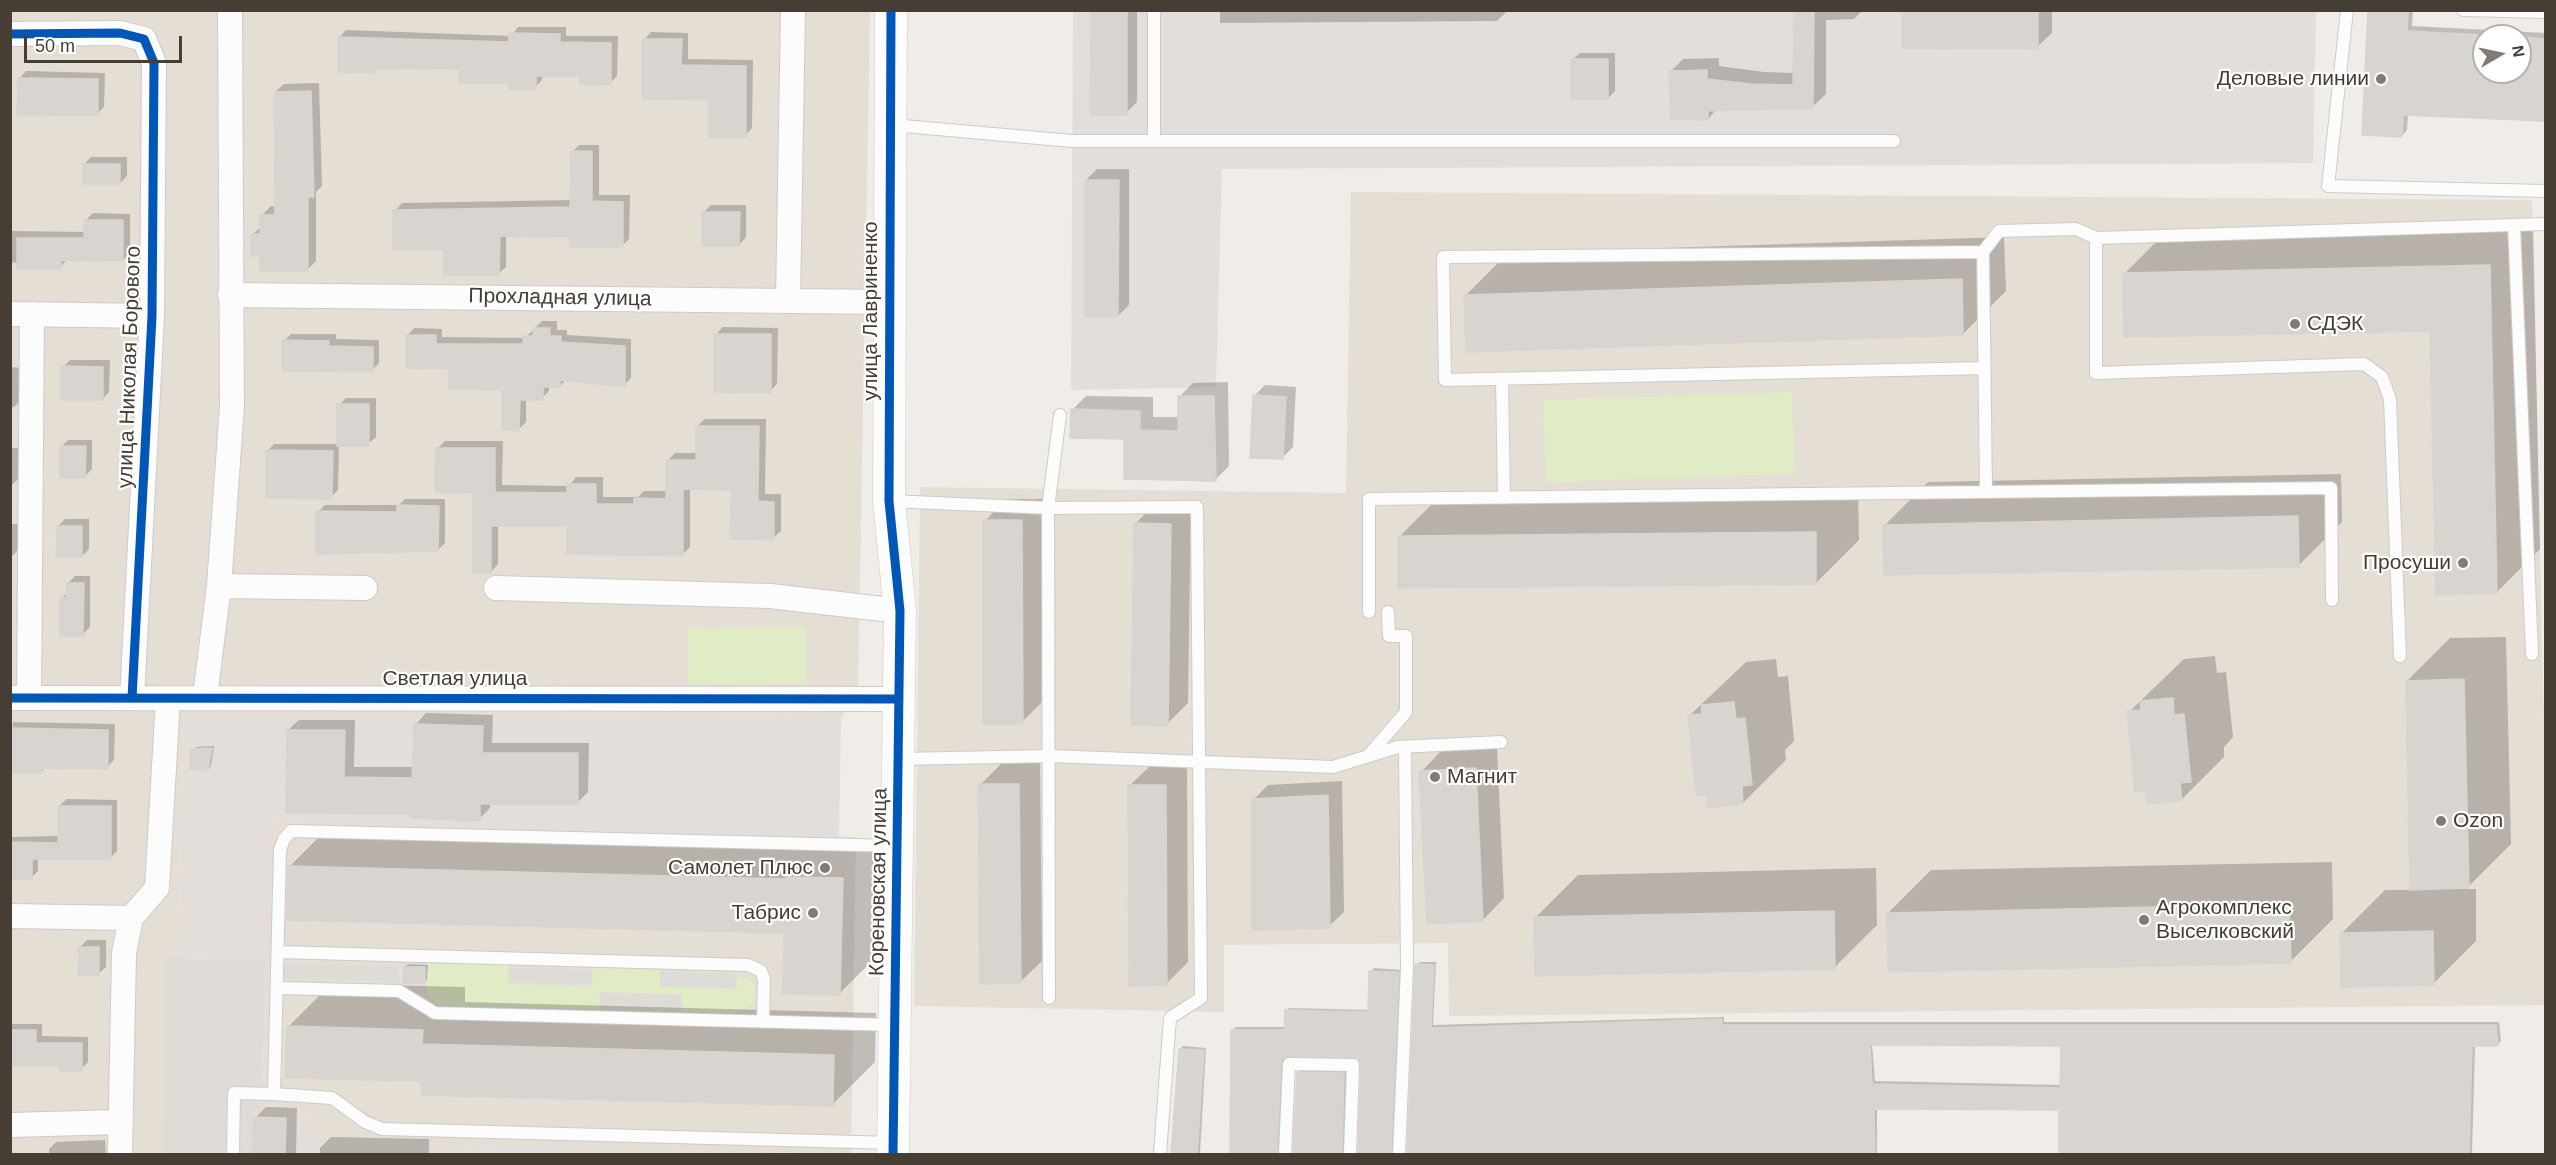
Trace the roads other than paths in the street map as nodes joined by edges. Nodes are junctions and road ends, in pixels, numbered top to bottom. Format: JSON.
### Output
{"nodes":[{"id":1,"x":230,"y":10,"type":"edge"},
{"id":2,"x":793,"y":10,"type":"edge"},
{"id":3,"x":891,"y":10,"type":"edge"},
{"id":4,"x":1154,"y":10,"type":"edge"},
{"id":5,"x":2347,"y":10,"type":"edge"},
{"id":6,"x":2463,"y":10,"type":"edge"},
{"id":7,"x":2546,"y":12,"type":"edge"},
{"id":8,"x":10,"y":34,"type":"edge"},
{"id":9,"x":890,"y":125,"type":"junction"},
{"id":10,"x":1154,"y":141,"type":"junction"},
{"id":11,"x":1894,"y":141,"type":"dead end"},
{"id":12,"x":2546,"y":190,"type":"edge"},
{"id":13,"x":2546,"y":224,"type":"edge"},
{"id":14,"x":2514,"y":225,"type":"junction"},
{"id":15,"x":2096,"y":238,"type":"junction"},
{"id":16,"x":1983,"y":252,"type":"junction"},
{"id":17,"x":230,"y":295,"type":"junction"},
{"id":18,"x":788,"y":301,"type":"junction"},
{"id":19,"x":889,"y":302,"type":"junction"},
{"id":20,"x":21,"y":314,"type":"edge"},
{"id":21,"x":152,"y":316,"type":"junction"},
{"id":22,"x":1985,"y":368,"type":"junction"},
{"id":23,"x":1502,"y":379,"type":"junction"},
{"id":24,"x":1060,"y":415,"type":"dead end"},
{"id":25,"x":1986,"y":492,"type":"junction"},
{"id":26,"x":1504,"y":498,"type":"junction"},
{"id":27,"x":889,"y":501,"type":"junction"},
{"id":28,"x":1048,"y":508,"type":"junction"},
{"id":29,"x":219,"y":586,"type":"junction"},
{"id":30,"x":365,"y":588,"type":"dead end"},
{"id":31,"x":496,"y":588,"type":"dead end"},
{"id":32,"x":2332,"y":600,"type":"dead end"},
{"id":33,"x":900,"y":611,"type":"junction"},
{"id":34,"x":1370,"y":612,"type":"dead end"},
{"id":35,"x":1388,"y":612,"type":"dead end"},
{"id":36,"x":2532,"y":654,"type":"dead end"},
{"id":37,"x":2400,"y":656,"type":"dead end"},
{"id":38,"x":205,"y":696,"type":"junction"},
{"id":39,"x":20,"y":698,"type":"edge"},
{"id":40,"x":132,"y":698,"type":"junction"},
{"id":41,"x":168,"y":699,"type":"junction"},
{"id":42,"x":899,"y":699,"type":"junction"},
{"id":43,"x":1501,"y":742,"type":"dead end"},
{"id":44,"x":1405,"y":747,"type":"junction"},
{"id":45,"x":1050,"y":756,"type":"junction"},
{"id":46,"x":1368,"y":756,"type":"junction"},
{"id":47,"x":898,"y":759,"type":"junction"},
{"id":48,"x":1199,"y":762,"type":"junction"},
{"id":49,"x":897,"y":846,"type":"junction"},
{"id":50,"x":10,"y":916,"type":"edge"},
{"id":51,"x":131,"y":918,"type":"junction"},
{"id":52,"x":278,"y":952,"type":"junction"},
{"id":53,"x":277,"y":988,"type":"junction"},
{"id":54,"x":1049,"y":998,"type":"dead end"},
{"id":55,"x":763,"y":1022,"type":"junction"},
{"id":56,"x":895,"y":1025,"type":"junction"},
{"id":57,"x":274,"y":1094,"type":"junction"},
{"id":58,"x":120,"y":1122,"type":"junction"},
{"id":59,"x":10,"y":1125,"type":"edge"},
{"id":60,"x":893,"y":1149,"type":"edge"},
{"id":61,"x":120,"y":1155,"type":"edge"},
{"id":62,"x":233,"y":1155,"type":"edge"},
{"id":63,"x":1160,"y":1155,"type":"edge"},
{"id":64,"x":1285,"y":1155,"type":"edge"},
{"id":65,"x":1350,"y":1155,"type":"edge"},
{"id":66,"x":1399,"y":1155,"type":"edge"}],
"edges":[{"from":1,"to":17,"type":"street"},
{"from":2,"to":18,"type":"street"},
{"from":3,"to":9,"type":"street","name":"улица Лавриненко"},
{"from":4,"to":10,"type":"lane"},
{"from":5,"to":12,"type":"lane"},
{"from":6,"to":7,"type":"lane"},
{"from":8,"to":21,"type":"street","name":"улица Николая Борового"},
{"from":9,"to":10,"type":"lane"},
{"from":9,"to":19,"type":"street","name":"улица Лавриненко"},
{"from":10,"to":11,"type":"lane"},
{"from":13,"to":14,"type":"lane"},
{"from":14,"to":15,"type":"lane"},
{"from":14,"to":36,"type":"lane"},
{"from":15,"to":16,"type":"lane"},
{"from":15,"to":37,"type":"lane"},
{"from":16,"to":22,"type":"lane"},
{"from":16,"to":23,"type":"lane"},
{"from":17,"to":18,"type":"street","name":"Прохладная улица"},
{"from":17,"to":29,"type":"street"},
{"from":18,"to":19,"type":"street","name":"Прохладная улица"},
{"from":19,"to":27,"type":"street","name":"улица Лавриненко"},
{"from":20,"to":21,"type":"street"},
{"from":20,"to":39,"type":"street"},
{"from":21,"to":40,"type":"street","name":"улица Николая Борового"},
{"from":22,"to":23,"type":"lane"},
{"from":22,"to":25,"type":"lane"},
{"from":23,"to":26,"type":"lane"},
{"from":24,"to":28,"type":"lane"},
{"from":25,"to":26,"type":"lane"},
{"from":25,"to":32,"type":"lane"},
{"from":26,"to":34,"type":"lane"},
{"from":27,"to":28,"type":"lane"},
{"from":27,"to":33,"type":"street","name":"улица Лавриненко"},
{"from":28,"to":45,"type":"lane"},
{"from":28,"to":48,"type":"lane"},
{"from":29,"to":30,"type":"street"},
{"from":29,"to":38,"type":"street"},
{"from":31,"to":33,"type":"street"},
{"from":33,"to":42,"type":"street","name":"Кореновская улица"},
{"from":35,"to":46,"type":"lane"},
{"from":38,"to":41,"type":"street","name":"Светлая улица"},
{"from":38,"to":42,"type":"street","name":"Светлая улица"},
{"from":39,"to":40,"type":"street","name":"Светлая улица"},
{"from":40,"to":41,"type":"street","name":"Светлая улица"},
{"from":41,"to":51,"type":"street"},
{"from":42,"to":47,"type":"street","name":"Кореновская улица"},
{"from":43,"to":44,"type":"lane"},
{"from":44,"to":46,"type":"lane"},
{"from":44,"to":66,"type":"lane"},
{"from":45,"to":47,"type":"lane"},
{"from":45,"to":48,"type":"lane"},
{"from":45,"to":54,"type":"lane"},
{"from":46,"to":48,"type":"lane"},
{"from":47,"to":49,"type":"street","name":"Кореновская улица"},
{"from":48,"to":63,"type":"lane"},
{"from":49,"to":52,"type":"lane"},
{"from":49,"to":56,"type":"street","name":"Кореновская улица"},
{"from":50,"to":51,"type":"street"},
{"from":51,"to":58,"type":"street"},
{"from":52,"to":53,"type":"lane"},
{"from":52,"to":55,"type":"lane"},
{"from":53,"to":55,"type":"lane"},
{"from":53,"to":57,"type":"lane"},
{"from":55,"to":56,"type":"lane"},
{"from":56,"to":60,"type":"street","name":"Кореновская улица"},
{"from":57,"to":60,"type":"lane"},
{"from":57,"to":62,"type":"lane"},
{"from":58,"to":59,"type":"street"},
{"from":58,"to":61,"type":"street"},
{"from":64,"to":65,"type":"lane"}]}
